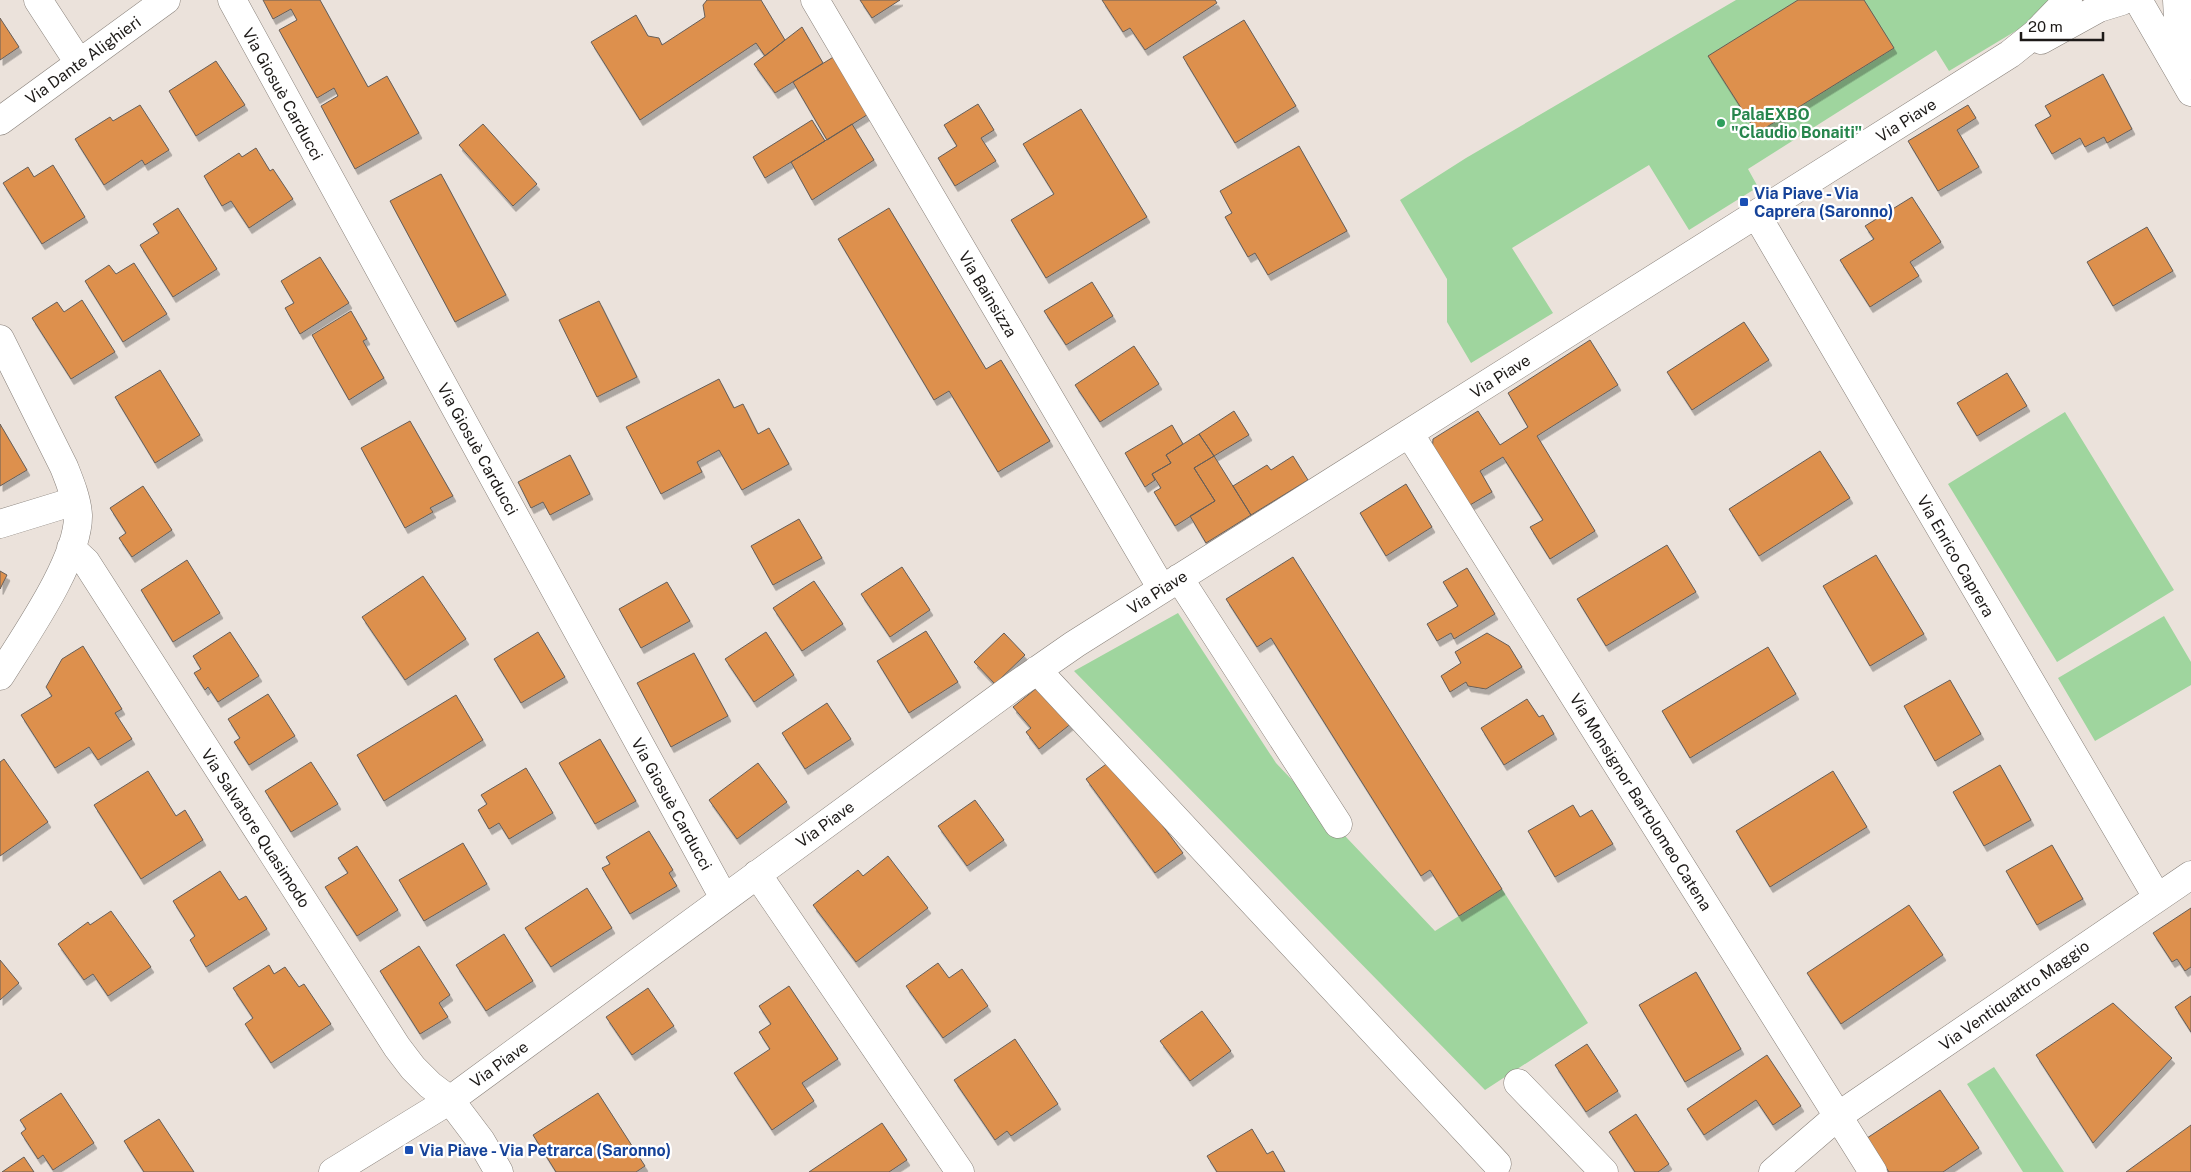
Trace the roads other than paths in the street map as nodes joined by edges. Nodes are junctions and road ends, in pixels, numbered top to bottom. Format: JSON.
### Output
{"nodes":[{"id":1,"x":38,"y":0,"type":"edge"},
{"id":2,"x":166,"y":0,"type":"edge"},
{"id":3,"x":232,"y":0,"type":"edge"},
{"id":4,"x":815,"y":0,"type":"edge"},
{"id":5,"x":2068,"y":0,"type":"edge"},
{"id":6,"x":2175,"y":0,"type":"edge"},
{"id":7,"x":2128,"y":3,"type":"edge"},
{"id":8,"x":2010,"y":54,"type":"junction"},
{"id":9,"x":80,"y":63,"type":"junction"},
{"id":10,"x":2189,"y":89,"type":"edge"},
{"id":11,"x":0,"y":121,"type":"edge"},
{"id":12,"x":1756,"y":214,"type":"junction"},
{"id":13,"x":0,"y":339,"type":"edge"},
{"id":14,"x":1409,"y":433,"type":"junction"},
{"id":15,"x":75,"y":501,"type":"junction"},
{"id":16,"x":0,"y":524,"type":"edge"},
{"id":17,"x":71,"y":548,"type":"junction"},
{"id":18,"x":1171,"y":583,"type":"junction"},
{"id":19,"x":1037,"y":670,"type":"junction"},
{"id":20,"x":0,"y":676,"type":"edge"},
{"id":21,"x":1338,"y":824,"type":"dead end"},
{"id":22,"x":757,"y":874,"type":"junction"},
{"id":23,"x":2191,"y":875,"type":"edge"},
{"id":24,"x":2157,"y":897,"type":"junction"},
{"id":25,"x":724,"y":898,"type":"junction"},
{"id":26,"x":1518,"y":1083,"type":"dead end"},
{"id":27,"x":450,"y":1100,"type":"junction"},
{"id":28,"x":1838,"y":1116,"type":"junction"},
{"id":29,"x":1497,"y":1164,"type":"dead end"},
{"id":30,"x":333,"y":1172,"type":"edge"},
{"id":31,"x":499,"y":1172,"type":"edge"},
{"id":32,"x":960,"y":1172,"type":"edge"},
{"id":33,"x":1604,"y":1172,"type":"edge"},
{"id":34,"x":1773,"y":1172,"type":"edge"},
{"id":35,"x":1873,"y":1172,"type":"edge"}],
"edges":[{"from":1,"to":9,"type":"street"},
{"from":2,"to":9,"type":"street","name":"Via Dante Alighieri"},
{"from":3,"to":25,"type":"street","name":"Via Giosuè Carducci"},
{"from":4,"to":18,"type":"street","name":"Via Bainsizza"},
{"from":5,"to":8,"type":"street","name":"Via Piave"},
{"from":6,"to":7,"type":"street","name":"Via Piave"},
{"from":6,"to":10,"type":"street"},
{"from":7,"to":8,"type":"street","name":"Via Piave"},
{"from":7,"to":10,"type":"street"},
{"from":8,"to":12,"type":"street","name":"Via Piave"},
{"from":9,"to":11,"type":"street","name":"Via Dante Alighieri"},
{"from":12,"to":14,"type":"street","name":"Via Piave"},
{"from":12,"to":24,"type":"street","name":"Via Enrico Caprera"},
{"from":13,"to":15,"type":"street"},
{"from":14,"to":18,"type":"street","name":"Via Piave"},
{"from":14,"to":28,"type":"street","name":"Via Monsignor Bartolomeo Catena"},
{"from":15,"to":16,"type":"street"},
{"from":15,"to":17,"type":"street"},
{"from":17,"to":20,"type":"street"},
{"from":17,"to":27,"type":"street","name":"Via Salvatore Quasimodo"},
{"from":18,"to":19,"type":"street","name":"Via Piave"},
{"from":18,"to":21,"type":"street","name":"Via Bainsizza"},
{"from":19,"to":22,"type":"street","name":"Via Piave"},
{"from":19,"to":29,"type":"street"},
{"from":22,"to":25,"type":"street","name":"Via Piave"},
{"from":22,"to":32,"type":"street"},
{"from":23,"to":24,"type":"street","name":"Via Ventiquattro Maggio"},
{"from":24,"to":28,"type":"street","name":"Via Ventiquattro Maggio"},
{"from":25,"to":27,"type":"street","name":"Via Piave"},
{"from":26,"to":33,"type":"street"},
{"from":27,"to":30,"type":"street","name":"Via Piave"},
{"from":27,"to":31,"type":"street","name":"Via Salvatore Quasimodo"},
{"from":28,"to":34,"type":"street","name":"Via Ventiquattro Maggio"},
{"from":28,"to":35,"type":"street","name":"Via Monsignor Bartolomeo Catena"}]}
